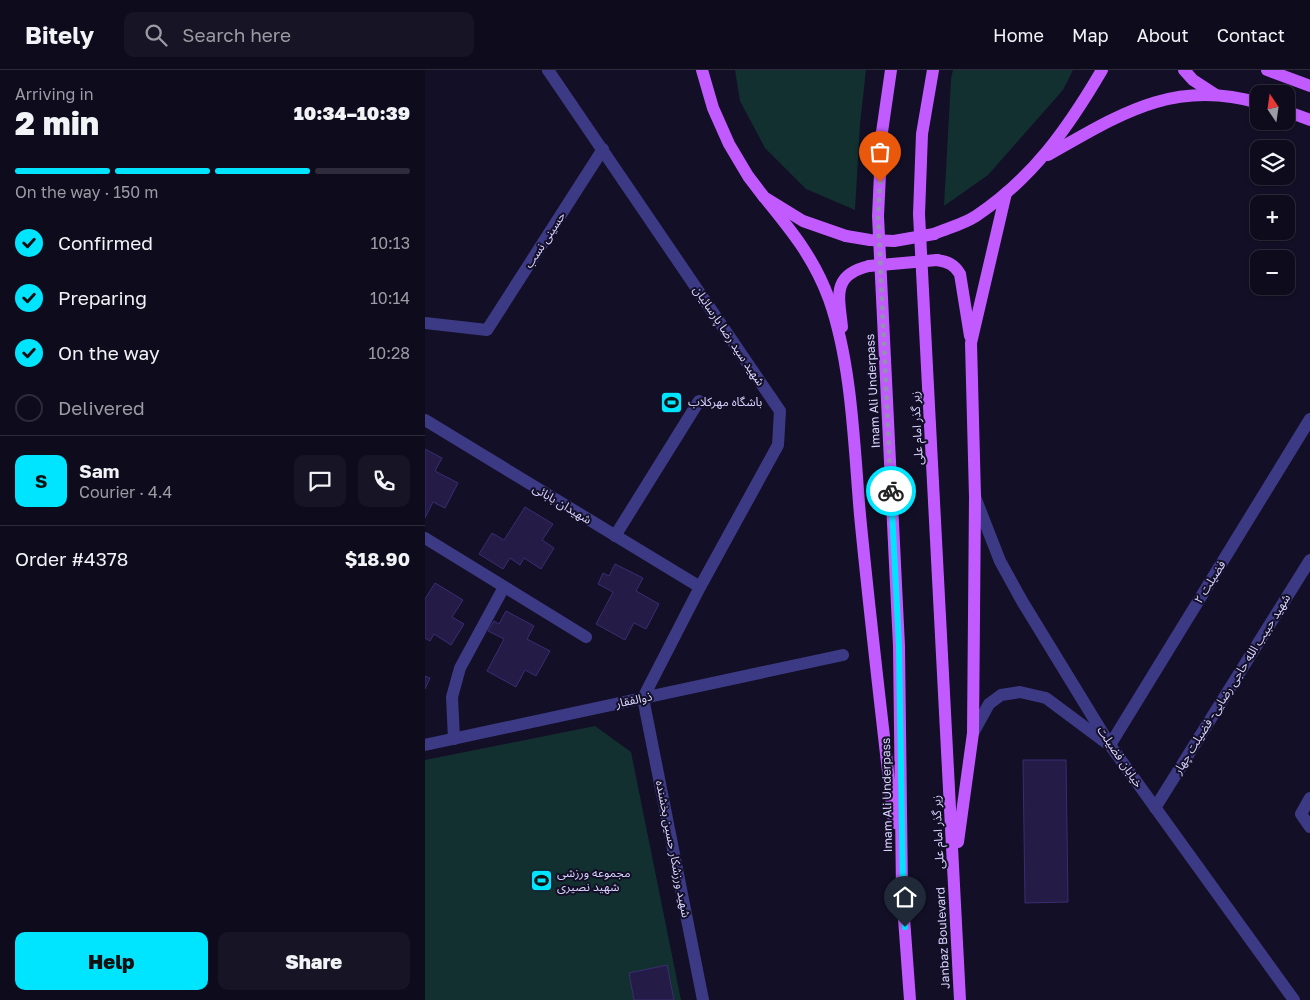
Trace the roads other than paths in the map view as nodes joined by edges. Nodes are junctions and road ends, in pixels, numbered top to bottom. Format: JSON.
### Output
{"nodes":[{"id":1,"x":548,"y":70,"type":"edge"},
{"id":2,"x":702,"y":70,"type":"edge"},
{"id":3,"x":891,"y":70,"type":"edge"},
{"id":4,"x":933,"y":70,"type":"edge"},
{"id":5,"x":1102,"y":70,"type":"edge"},
{"id":6,"x":1184,"y":70,"type":"edge"},
{"id":7,"x":1267,"y":70,"type":"edge"},
{"id":8,"x":1310,"y":86,"type":"edge"},
{"id":9,"x":1216,"y":95,"type":"junction"},
{"id":10,"x":1250,"y":101,"type":"edge"},
{"id":11,"x":1295,"y":114,"type":"edge"},
{"id":12,"x":1310,"y":120,"type":"edge"},
{"id":13,"x":603,"y":149,"type":"junction"},
{"id":14,"x":1043,"y":157,"type":"junction"},
{"id":15,"x":1006,"y":193,"type":"junction"},
{"id":16,"x":764,"y":198,"type":"junction"},
{"id":17,"x":425,"y":323,"type":"edge"},
{"id":18,"x":971,"y":343,"type":"junction"},
{"id":19,"x":846,"y":366,"type":"junction"},
{"id":20,"x":699,"y":401,"type":"dead end"},
{"id":21,"x":1310,"y":419,"type":"edge"},
{"id":22,"x":425,"y":420,"type":"edge"},
{"id":23,"x":975,"y":496,"type":"junction"},
{"id":24,"x":615,"y":536,"type":"junction"},
{"id":25,"x":425,"y":538,"type":"edge"},
{"id":26,"x":1310,"y":560,"type":"edge"},
{"id":27,"x":505,"y":587,"type":"junction"},
{"id":28,"x":700,"y":587,"type":"junction"},
{"id":29,"x":586,"y":637,"type":"dead end"},
{"id":30,"x":843,"y":655,"type":"dead end"},
{"id":31,"x":643,"y":698,"type":"junction"},
{"id":32,"x":973,"y":733,"type":"junction"},
{"id":33,"x":454,"y":739,"type":"junction"},
{"id":34,"x":425,"y":745,"type":"edge"},
{"id":35,"x":1110,"y":745,"type":"junction"},
{"id":36,"x":1310,"y":798,"type":"edge"},
{"id":37,"x":1155,"y":808,"type":"junction"},
{"id":38,"x":1310,"y":827,"type":"edge"},
{"id":39,"x":954,"y":875,"type":"junction"},
{"id":40,"x":903,"y":891,"type":"junction"},
{"id":41,"x":703,"y":1000,"type":"edge"},
{"id":42,"x":910,"y":1000,"type":"edge"},
{"id":43,"x":960,"y":1000,"type":"edge"},
{"id":44,"x":1293,"y":1000,"type":"edge"}],
"edges":[{"from":1,"to":13,"type":"street","name":"شهید سید رضا پارسائیان"},
{"from":2,"to":16,"type":"main road"},
{"from":3,"to":40,"type":"main road","name":"Imam Ali Underpass"},
{"from":4,"to":39,"type":"main road","name":"زیر گذر امام علی"},
{"from":5,"to":14,"type":"main road"},
{"from":6,"to":9,"type":"main road"},
{"from":7,"to":8,"type":"main road"},
{"from":9,"to":10,"type":"main road"},
{"from":9,"to":14,"type":"main road"},
{"from":11,"to":12,"type":"main road"},
{"from":13,"to":17,"type":"street","name":"حسینی نسب"},
{"from":13,"to":28,"type":"street","name":"شهید سید رضا پارسائیان"},
{"from":14,"to":15,"type":"main road"},
{"from":15,"to":16,"type":"main road","bridge":true},
{"from":15,"to":18,"type":"main road"},
{"from":16,"to":19,"type":"main road"},
{"from":18,"to":19,"type":"main road","bridge":true},
{"from":18,"to":23,"type":"main road"},
{"from":19,"to":40,"type":"main road"},
{"from":20,"to":24,"type":"street"},
{"from":21,"to":35,"type":"street","name":"فضیلت ۲"},
{"from":22,"to":24,"type":"street","name":"شهیدان بابائی"},
{"from":23,"to":32,"type":"main road"},
{"from":23,"to":35,"type":"street","name":"خیابان فضیلت"},
{"from":24,"to":28,"type":"street","name":"شهیدان بابائی"},
{"from":25,"to":27,"type":"street"},
{"from":26,"to":37,"type":"street","name":"شهید حبیب الله حاجی رضایی- فضیلت چهار"},
{"from":27,"to":29,"type":"street"},
{"from":27,"to":33,"type":"street"},
{"from":28,"to":31,"type":"street","name":"شهید سید رضا پارسائیان"},
{"from":30,"to":31,"type":"street","name":"ذوالفقار"},
{"from":31,"to":33,"type":"street","name":"ذوالفقار"},
{"from":31,"to":41,"type":"street","name":"شهید ورزشکار حسین بخشنده"},
{"from":32,"to":35,"type":"street"},
{"from":32,"to":39,"type":"main road"},
{"from":33,"to":34,"type":"street","name":"ذوالفقار"},
{"from":35,"to":37,"type":"street","name":"خیابان فضیلت"},
{"from":36,"to":38,"type":"street"},
{"from":37,"to":44,"type":"street","name":"خیابان فضیلت"},
{"from":39,"to":43,"type":"main road","name":"Janbaz Boulevard"},
{"from":40,"to":42,"type":"main road"}]}
